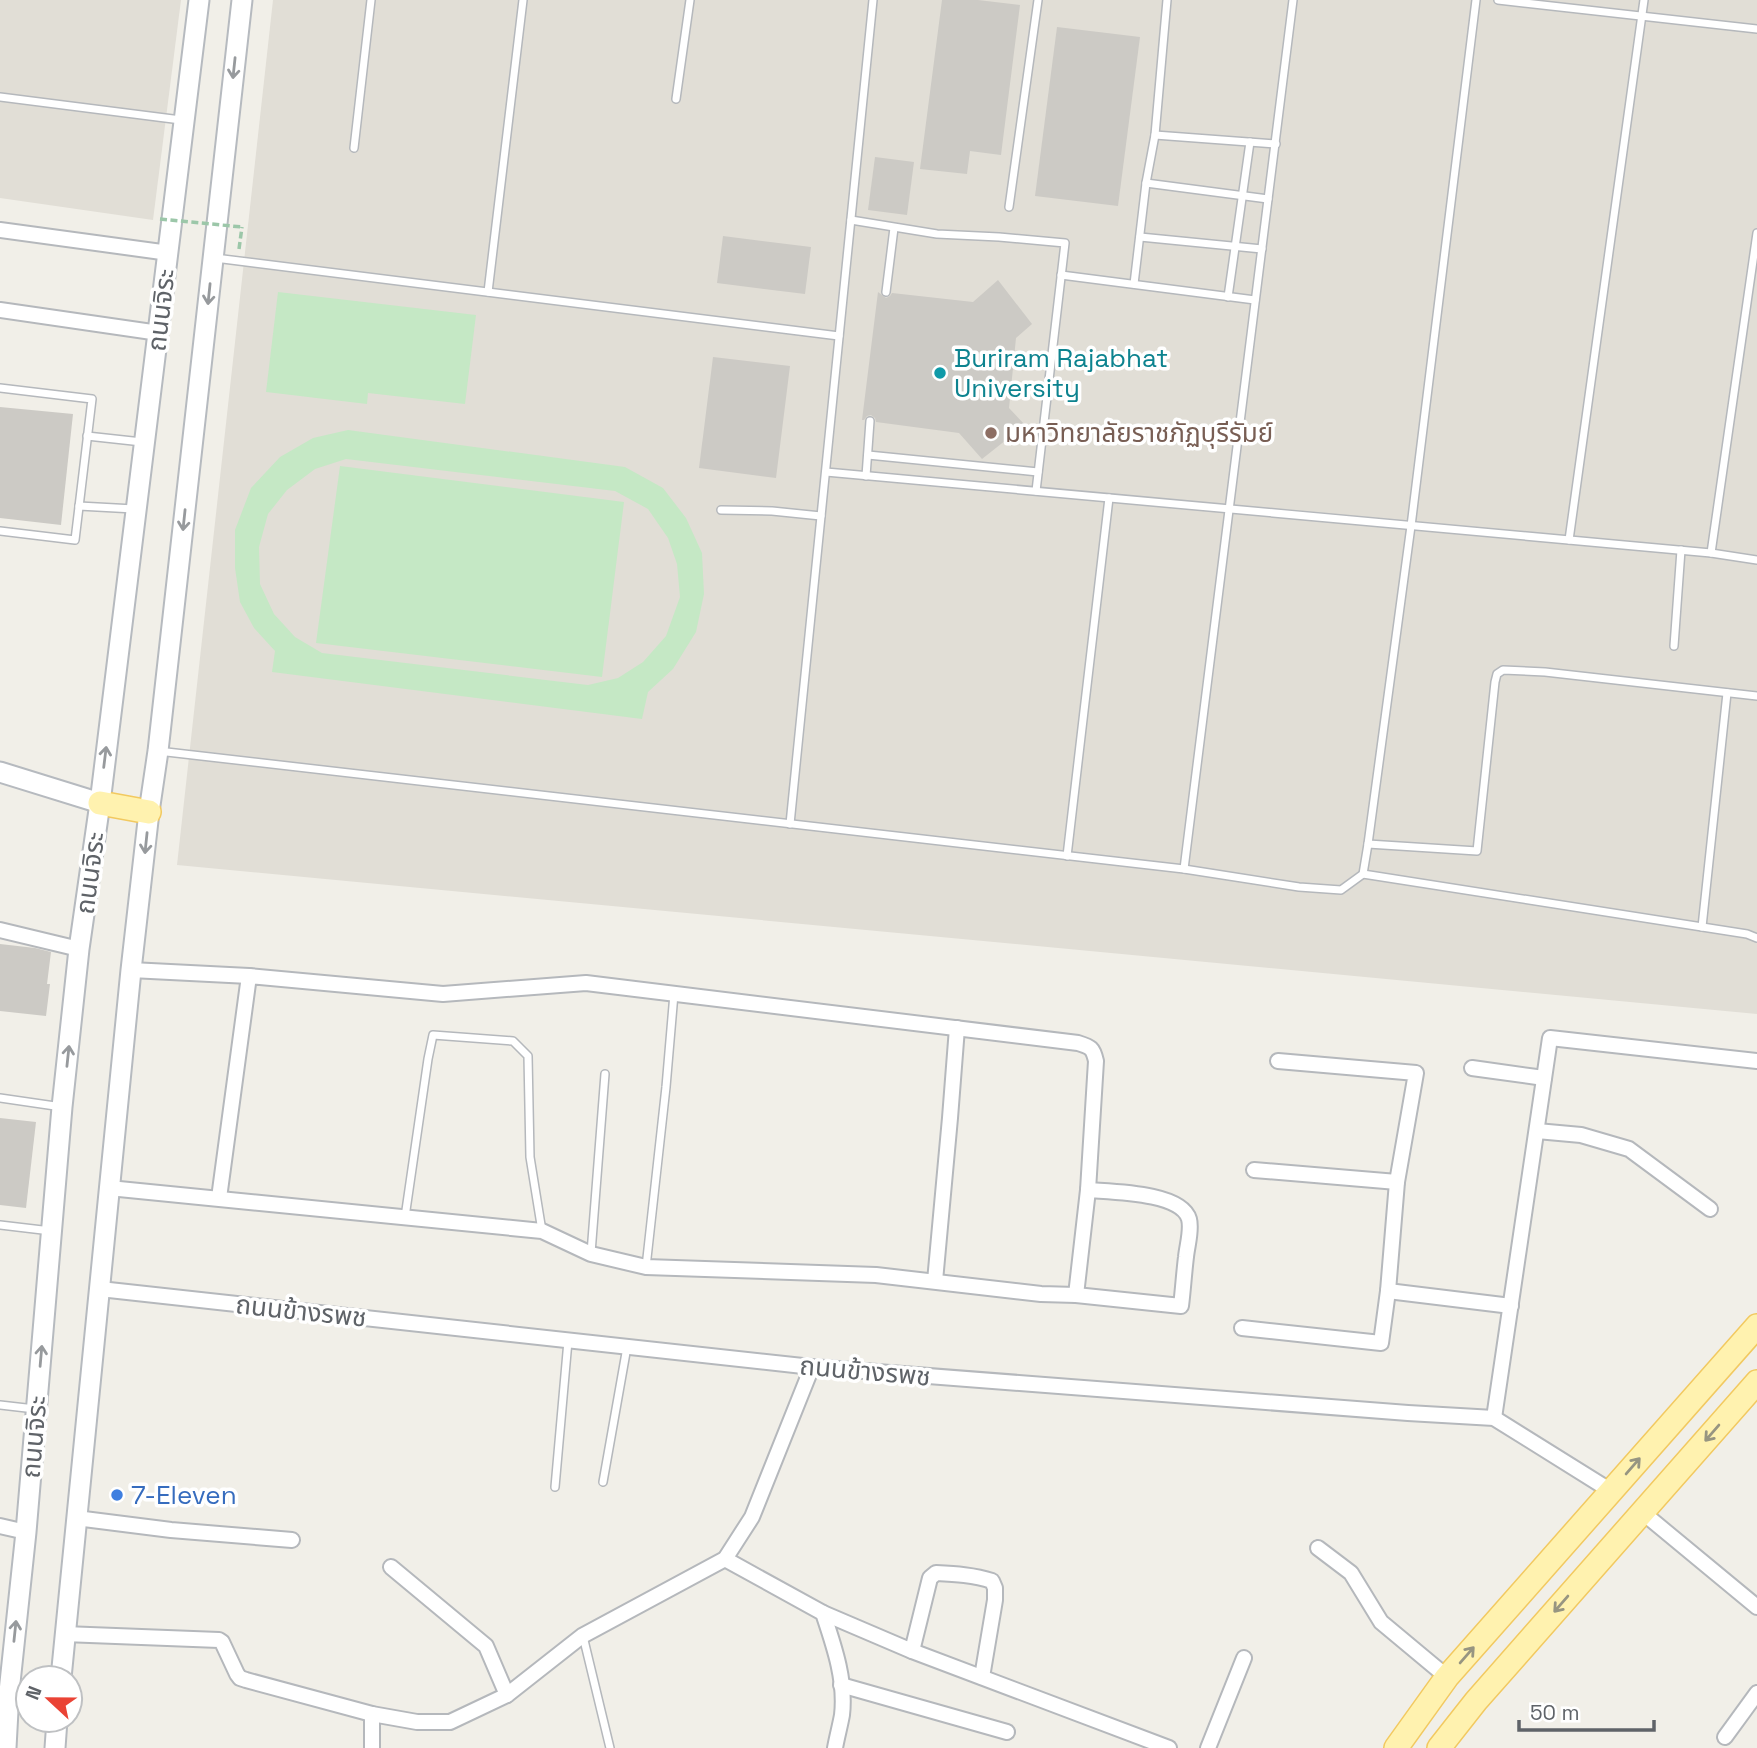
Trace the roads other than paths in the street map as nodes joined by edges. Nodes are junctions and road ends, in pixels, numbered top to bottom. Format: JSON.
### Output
{"nodes":[{"id":1,"x":199,"y":0,"type":"edge"},
{"id":2,"x":242,"y":0,"type":"edge"},
{"id":3,"x":371,"y":0,"type":"edge"},
{"id":4,"x":523,"y":0,"type":"edge"},
{"id":5,"x":690,"y":0,"type":"edge"},
{"id":6,"x":873,"y":0,"type":"edge"},
{"id":7,"x":1038,"y":0,"type":"edge"},
{"id":8,"x":1167,"y":0,"type":"edge"},
{"id":9,"x":1293,"y":0,"type":"edge"},
{"id":10,"x":1476,"y":0,"type":"edge"},
{"id":11,"x":1498,"y":0,"type":"edge"},
{"id":12,"x":1644,"y":0,"type":"edge"},
{"id":13,"x":1641,"y":16,"type":"junction"},
{"id":14,"x":1757,"y":29,"type":"edge"},
{"id":15,"x":0,"y":97,"type":"edge"},
{"id":16,"x":676,"y":99,"type":"dead end"},
{"id":17,"x":185,"y":120,"type":"junction"},
{"id":18,"x":1155,"y":135,"type":"junction"},
{"id":19,"x":1250,"y":142,"type":"junction"},
{"id":20,"x":1276,"y":144,"type":"junction"},
{"id":21,"x":354,"y":148,"type":"dead end"},
{"id":22,"x":1146,"y":183,"type":"junction"},
{"id":23,"x":1243,"y":196,"type":"junction"},
{"id":24,"x":1268,"y":199,"type":"junction"},
{"id":25,"x":1009,"y":207,"type":"dead end"},
{"id":26,"x":851,"y":220,"type":"junction"},
{"id":27,"x":894,"y":228,"type":"junction"},
{"id":28,"x":0,"y":230,"type":"edge"},
{"id":29,"x":1757,"y":233,"type":"edge"},
{"id":30,"x":1140,"y":237,"type":"junction"},
{"id":31,"x":1235,"y":246,"type":"junction"},
{"id":32,"x":1262,"y":249,"type":"junction"},
{"id":33,"x":169,"y":253,"type":"junction"},
{"id":34,"x":213,"y":258,"type":"junction"},
{"id":35,"x":1062,"y":275,"type":"junction"},
{"id":36,"x":1134,"y":284,"type":"junction"},
{"id":37,"x":488,"y":292,"type":"junction"},
{"id":38,"x":886,"y":292,"type":"dead end"},
{"id":39,"x":1228,"y":297,"type":"junction"},
{"id":40,"x":1255,"y":300,"type":"junction"},
{"id":41,"x":0,"y":310,"type":"edge"},
{"id":42,"x":159,"y":333,"type":"junction"},
{"id":43,"x":839,"y":336,"type":"junction"},
{"id":44,"x":0,"y":388,"type":"edge"},
{"id":45,"x":870,"y":421,"type":"dead end"},
{"id":46,"x":87,"y":436,"type":"junction"},
{"id":47,"x":145,"y":443,"type":"junction"},
{"id":48,"x":868,"y":455,"type":"junction"},
{"id":49,"x":826,"y":472,"type":"junction"},
{"id":50,"x":1038,"y":472,"type":"junction"},
{"id":51,"x":866,"y":476,"type":"junction"},
{"id":52,"x":1036,"y":491,"type":"junction"},
{"id":53,"x":1109,"y":498,"type":"junction"},
{"id":54,"x":79,"y":506,"type":"junction"},
{"id":55,"x":1229,"y":509,"type":"junction"},
{"id":56,"x":137,"y":510,"type":"junction"},
{"id":57,"x":721,"y":510,"type":"dead end"},
{"id":58,"x":821,"y":516,"type":"junction"},
{"id":59,"x":1411,"y":526,"type":"junction"},
{"id":60,"x":0,"y":531,"type":"edge"},
{"id":61,"x":1569,"y":540,"type":"junction"},
{"id":62,"x":1681,"y":550,"type":"junction"},
{"id":63,"x":1711,"y":553,"type":"junction"},
{"id":64,"x":1757,"y":560,"type":"edge"},
{"id":65,"x":1674,"y":646,"type":"dead end"},
{"id":66,"x":1727,"y":693,"type":"junction"},
{"id":67,"x":1757,"y":696,"type":"edge"},
{"id":68,"x":158,"y":751,"type":"junction"},
{"id":69,"x":0,"y":772,"type":"edge"},
{"id":70,"x":100,"y":803,"type":"junction"},
{"id":71,"x":149,"y":812,"type":"junction"},
{"id":72,"x":790,"y":824,"type":"junction"},
{"id":73,"x":1368,"y":844,"type":"junction"},
{"id":74,"x":1067,"y":856,"type":"junction"},
{"id":75,"x":1184,"y":869,"type":"junction"},
{"id":76,"x":1363,"y":874,"type":"junction"},
{"id":77,"x":1702,"y":927,"type":"junction"},
{"id":78,"x":0,"y":930,"type":"edge"},
{"id":79,"x":1757,"y":938,"type":"edge"},
{"id":80,"x":79,"y":948,"type":"junction"},
{"id":81,"x":131,"y":970,"type":"junction"},
{"id":82,"x":249,"y":976,"type":"junction"},
{"id":83,"x":674,"y":994,"type":"junction"},
{"id":84,"x":957,"y":1028,"type":"junction"},
{"id":85,"x":1278,"y":1061,"type":"dead end"},
{"id":86,"x":1757,"y":1061,"type":"edge"},
{"id":87,"x":1472,"y":1069,"type":"dead end"},
{"id":88,"x":605,"y":1074,"type":"dead end"},
{"id":89,"x":1544,"y":1078,"type":"junction"},
{"id":90,"x":0,"y":1098,"type":"edge"},
{"id":91,"x":62,"y":1107,"type":"junction"},
{"id":92,"x":1537,"y":1130,"type":"junction"},
{"id":93,"x":1254,"y":1170,"type":"dead end"},
{"id":94,"x":1397,"y":1182,"type":"junction"},
{"id":95,"x":109,"y":1188,"type":"junction"},
{"id":96,"x":1088,"y":1190,"type":"junction"},
{"id":97,"x":219,"y":1198,"type":"junction"},
{"id":98,"x":1710,"y":1209,"type":"dead end"},
{"id":99,"x":405,"y":1217,"type":"junction"},
{"id":100,"x":0,"y":1225,"type":"edge"},
{"id":101,"x":51,"y":1231,"type":"junction"},
{"id":102,"x":542,"y":1231,"type":"junction"},
{"id":103,"x":591,"y":1254,"type":"junction"},
{"id":104,"x":646,"y":1267,"type":"junction"},
{"id":105,"x":935,"y":1281,"type":"junction"},
{"id":106,"x":100,"y":1289,"type":"junction"},
{"id":107,"x":1388,"y":1291,"type":"junction"},
{"id":108,"x":1076,"y":1295,"type":"junction"},
{"id":109,"x":1511,"y":1306,"type":"junction"},
{"id":110,"x":1757,"y":1326,"type":"edge"},
{"id":111,"x":1242,"y":1328,"type":"dead end"},
{"id":112,"x":568,"y":1341,"type":"junction"},
{"id":113,"x":627,"y":1347,"type":"junction"},
{"id":114,"x":812,"y":1367,"type":"junction"},
{"id":115,"x":1757,"y":1382,"type":"edge"},
{"id":116,"x":0,"y":1405,"type":"edge"},
{"id":117,"x":36,"y":1409,"type":"junction"},
{"id":118,"x":1494,"y":1418,"type":"junction"},
{"id":119,"x":603,"y":1482,"type":"dead end"},
{"id":120,"x":555,"y":1487,"type":"dead end"},
{"id":121,"x":1611,"y":1492,"type":"junction"},
{"id":122,"x":1642,"y":1513,"type":"junction"},
{"id":123,"x":76,"y":1518,"type":"junction"},
{"id":124,"x":0,"y":1526,"type":"edge"},
{"id":125,"x":26,"y":1532,"type":"junction"},
{"id":126,"x":292,"y":1540,"type":"dead end"},
{"id":127,"x":1318,"y":1548,"type":"dead end"},
{"id":128,"x":725,"y":1559,"type":"junction"},
{"id":129,"x":391,"y":1567,"type":"dead end"},
{"id":130,"x":1757,"y":1607,"type":"edge"},
{"id":131,"x":823,"y":1613,"type":"junction"},
{"id":132,"x":64,"y":1634,"type":"junction"},
{"id":133,"x":582,"y":1636,"type":"junction"},
{"id":134,"x":912,"y":1651,"type":"junction"},
{"id":135,"x":1244,"y":1658,"type":"dead end"},
{"id":136,"x":62,"y":1664,"type":"edge"},
{"id":137,"x":982,"y":1677,"type":"junction"},
{"id":138,"x":1447,"y":1677,"type":"junction"},
{"id":139,"x":841,"y":1685,"type":"junction"},
{"id":140,"x":4,"y":1691,"type":"edge"},
{"id":141,"x":1757,"y":1693,"type":"edge"},
{"id":142,"x":507,"y":1695,"type":"junction"},
{"id":143,"x":372,"y":1714,"type":"junction"},
{"id":144,"x":1007,"y":1732,"type":"dead end"},
{"id":145,"x":1725,"y":1737,"type":"dead end"},
{"id":146,"x":6,"y":1748,"type":"edge"},
{"id":147,"x":372,"y":1748,"type":"edge"},
{"id":148,"x":610,"y":1748,"type":"edge"},
{"id":149,"x":835,"y":1748,"type":"edge"},
{"id":150,"x":1169,"y":1748,"type":"edge"},
{"id":151,"x":1208,"y":1748,"type":"edge"},
{"id":152,"x":1396,"y":1748,"type":"edge"},
{"id":153,"x":1439,"y":1748,"type":"edge"}],
"edges":[{"from":1,"to":17,"type":"main road","name":"ถนนจิระ"},
{"from":2,"to":34,"type":"main road","name":"ถนนจิระ","one_way":true},
{"from":3,"to":21,"type":"lane"},
{"from":4,"to":37,"type":"lane"},
{"from":5,"to":16,"type":"lane"},
{"from":6,"to":26,"type":"lane"},
{"from":7,"to":25,"type":"lane"},
{"from":8,"to":18,"type":"lane"},
{"from":9,"to":20,"type":"lane"},
{"from":10,"to":59,"type":"lane"},
{"from":11,"to":13,"type":"lane"},
{"from":12,"to":13,"type":"lane"},
{"from":13,"to":14,"type":"lane"},
{"from":13,"to":61,"type":"lane"},
{"from":15,"to":17,"type":"lane"},
{"from":17,"to":33,"type":"main road","name":"ถนนจิระ"},
{"from":18,"to":19,"type":"lane"},
{"from":18,"to":22,"type":"lane"},
{"from":19,"to":20,"type":"lane"},
{"from":19,"to":23,"type":"lane"},
{"from":20,"to":24,"type":"lane"},
{"from":22,"to":23,"type":"lane"},
{"from":22,"to":30,"type":"lane"},
{"from":23,"to":24,"type":"lane"},
{"from":23,"to":31,"type":"lane"},
{"from":24,"to":32,"type":"lane"},
{"from":26,"to":27,"type":"lane"},
{"from":26,"to":43,"type":"lane"},
{"from":27,"to":35,"type":"lane"},
{"from":27,"to":38,"type":"lane"},
{"from":28,"to":33,"type":"street"},
{"from":29,"to":63,"type":"lane"},
{"from":30,"to":31,"type":"lane"},
{"from":30,"to":36,"type":"lane"},
{"from":31,"to":32,"type":"lane"},
{"from":31,"to":39,"type":"lane"},
{"from":32,"to":40,"type":"lane"},
{"from":33,"to":42,"type":"main road","name":"ถนนจิระ"},
{"from":34,"to":37,"type":"lane"},
{"from":34,"to":68,"type":"main road","name":"ถนนจิระ","one_way":true},
{"from":35,"to":36,"type":"lane"},
{"from":35,"to":50,"type":"lane"},
{"from":36,"to":39,"type":"lane"},
{"from":37,"to":43,"type":"lane"},
{"from":39,"to":40,"type":"lane"},
{"from":40,"to":55,"type":"lane"},
{"from":41,"to":42,"type":"street"},
{"from":42,"to":47,"type":"main road","name":"ถนนจิระ"},
{"from":43,"to":49,"type":"lane"},
{"from":44,"to":46,"type":"lane"},
{"from":45,"to":48,"type":"lane"},
{"from":46,"to":47,"type":"lane"},
{"from":46,"to":54,"type":"lane"},
{"from":47,"to":56,"type":"main road","name":"ถนนจิระ"},
{"from":48,"to":50,"type":"lane"},
{"from":48,"to":51,"type":"lane"},
{"from":49,"to":51,"type":"lane"},
{"from":49,"to":58,"type":"lane"},
{"from":50,"to":52,"type":"lane"},
{"from":51,"to":52,"type":"lane"},
{"from":52,"to":53,"type":"lane"},
{"from":53,"to":55,"type":"lane"},
{"from":53,"to":74,"type":"lane"},
{"from":54,"to":56,"type":"lane"},
{"from":54,"to":60,"type":"lane"},
{"from":55,"to":59,"type":"lane"},
{"from":55,"to":75,"type":"lane"},
{"from":70,"to":56,"type":"main road","name":"ถนนจิระ","one_way":true},
{"from":57,"to":58,"type":"lane"},
{"from":58,"to":72,"type":"lane"},
{"from":59,"to":61,"type":"lane"},
{"from":59,"to":73,"type":"lane"},
{"from":61,"to":62,"type":"lane"},
{"from":62,"to":63,"type":"lane"},
{"from":62,"to":65,"type":"lane"},
{"from":63,"to":64,"type":"lane"},
{"from":66,"to":67,"type":"lane"},
{"from":66,"to":73,"type":"lane"},
{"from":66,"to":77,"type":"lane"},
{"from":68,"to":71,"type":"main road","name":"ถนนจิระ"},
{"from":68,"to":72,"type":"lane"},
{"from":69,"to":70,"type":"main road"},
{"from":70,"to":71,"type":"main road"},
{"from":70,"to":80,"type":"main road","name":"ถนนจิระ"},
{"from":71,"to":81,"type":"main road","name":"ถนนจิระ","one_way":true},
{"from":72,"to":74,"type":"lane"},
{"from":73,"to":76,"type":"lane"},
{"from":74,"to":75,"type":"lane"},
{"from":75,"to":76,"type":"lane"},
{"from":76,"to":77,"type":"lane"},
{"from":77,"to":79,"type":"lane"},
{"from":78,"to":80,"type":"street"},
{"from":91,"to":80,"type":"main road","name":"ถนนจิระ","one_way":true},
{"from":81,"to":82,"type":"street"},
{"from":81,"to":95,"type":"main road","name":"ถนนจิระ"},
{"from":82,"to":83,"type":"street"},
{"from":82,"to":97,"type":"street"},
{"from":83,"to":84,"type":"street"},
{"from":83,"to":104,"type":"lane"},
{"from":84,"to":96,"type":"street"},
{"from":84,"to":105,"type":"street"},
{"from":85,"to":94,"type":"street"},
{"from":86,"to":89,"type":"street"},
{"from":87,"to":89,"type":"street"},
{"from":88,"to":103,"type":"lane"},
{"from":89,"to":92,"type":"street"},
{"from":90,"to":91,"type":"lane"},
{"from":91,"to":101,"type":"main road","name":"ถนนจิระ"},
{"from":92,"to":98,"type":"street"},
{"from":92,"to":109,"type":"street"},
{"from":93,"to":94,"type":"street"},
{"from":94,"to":107,"type":"street"},
{"from":95,"to":97,"type":"street"},
{"from":95,"to":106,"type":"main road","name":"ถนนจิระ"},
{"from":96,"to":108,"type":"street"},
{"from":96,"to":108,"type":"street"},
{"from":97,"to":99,"type":"street"},
{"from":99,"to":102,"type":"street"},
{"from":99,"to":102,"type":"lane"},
{"from":100,"to":101,"type":"lane"},
{"from":117,"to":101,"type":"main road","name":"ถนนจิระ","one_way":true},
{"from":102,"to":103,"type":"street"},
{"from":103,"to":104,"type":"street"},
{"from":104,"to":105,"type":"street"},
{"from":105,"to":108,"type":"street"},
{"from":106,"to":112,"type":"street","name":"ถนนข้างรพช"},
{"from":106,"to":123,"type":"main road","name":"ถนนจิระ"},
{"from":107,"to":109,"type":"street"},
{"from":107,"to":111,"type":"street"},
{"from":109,"to":118,"type":"street"},
{"from":121,"to":110,"type":"main road","one_way":true},
{"from":112,"to":113,"type":"street","name":"ถนนข้างรพช"},
{"from":112,"to":120,"type":"lane"},
{"from":113,"to":114,"type":"street","name":"ถนนข้างรพช"},
{"from":113,"to":119,"type":"lane"},
{"from":114,"to":118,"type":"street","name":"ถนนข้างรพช"},
{"from":114,"to":128,"type":"street"},
{"from":115,"to":122,"type":"main road","one_way":true},
{"from":116,"to":117,"type":"lane"},
{"from":117,"to":125,"type":"main road","name":"ถนนจิระ"},
{"from":118,"to":121,"type":"street","name":"ถนนข้างรพช"},
{"from":121,"to":122,"type":"main road"},
{"from":138,"to":121,"type":"main road","one_way":true},
{"from":122,"to":130,"type":"street"},
{"from":122,"to":153,"type":"main road","one_way":true},
{"from":123,"to":126,"type":"street"},
{"from":123,"to":132,"type":"main road","name":"ถนนจิระ"},
{"from":124,"to":125,"type":"street"},
{"from":140,"to":125,"type":"main road","name":"ถนนจิระ","one_way":true},
{"from":127,"to":138,"type":"street"},
{"from":128,"to":131,"type":"street"},
{"from":128,"to":133,"type":"street"},
{"from":129,"to":142,"type":"street"},
{"from":131,"to":134,"type":"street"},
{"from":131,"to":139,"type":"street"},
{"from":132,"to":136,"type":"main road","name":"ถนนจิระ"},
{"from":132,"to":143,"type":"street"},
{"from":133,"to":142,"type":"street"},
{"from":133,"to":148,"type":"lane"},
{"from":134,"to":137,"type":"street"},
{"from":134,"to":137,"type":"street"},
{"from":135,"to":151,"type":"street"},
{"from":137,"to":150,"type":"street"},
{"from":138,"to":152,"type":"main road"},
{"from":139,"to":144,"type":"street"},
{"from":139,"to":149,"type":"street"},
{"from":140,"to":146,"type":"main road","name":"ถนนจิระ"},
{"from":141,"to":145,"type":"street"},
{"from":142,"to":143,"type":"street"},
{"from":143,"to":147,"type":"street"}]}
